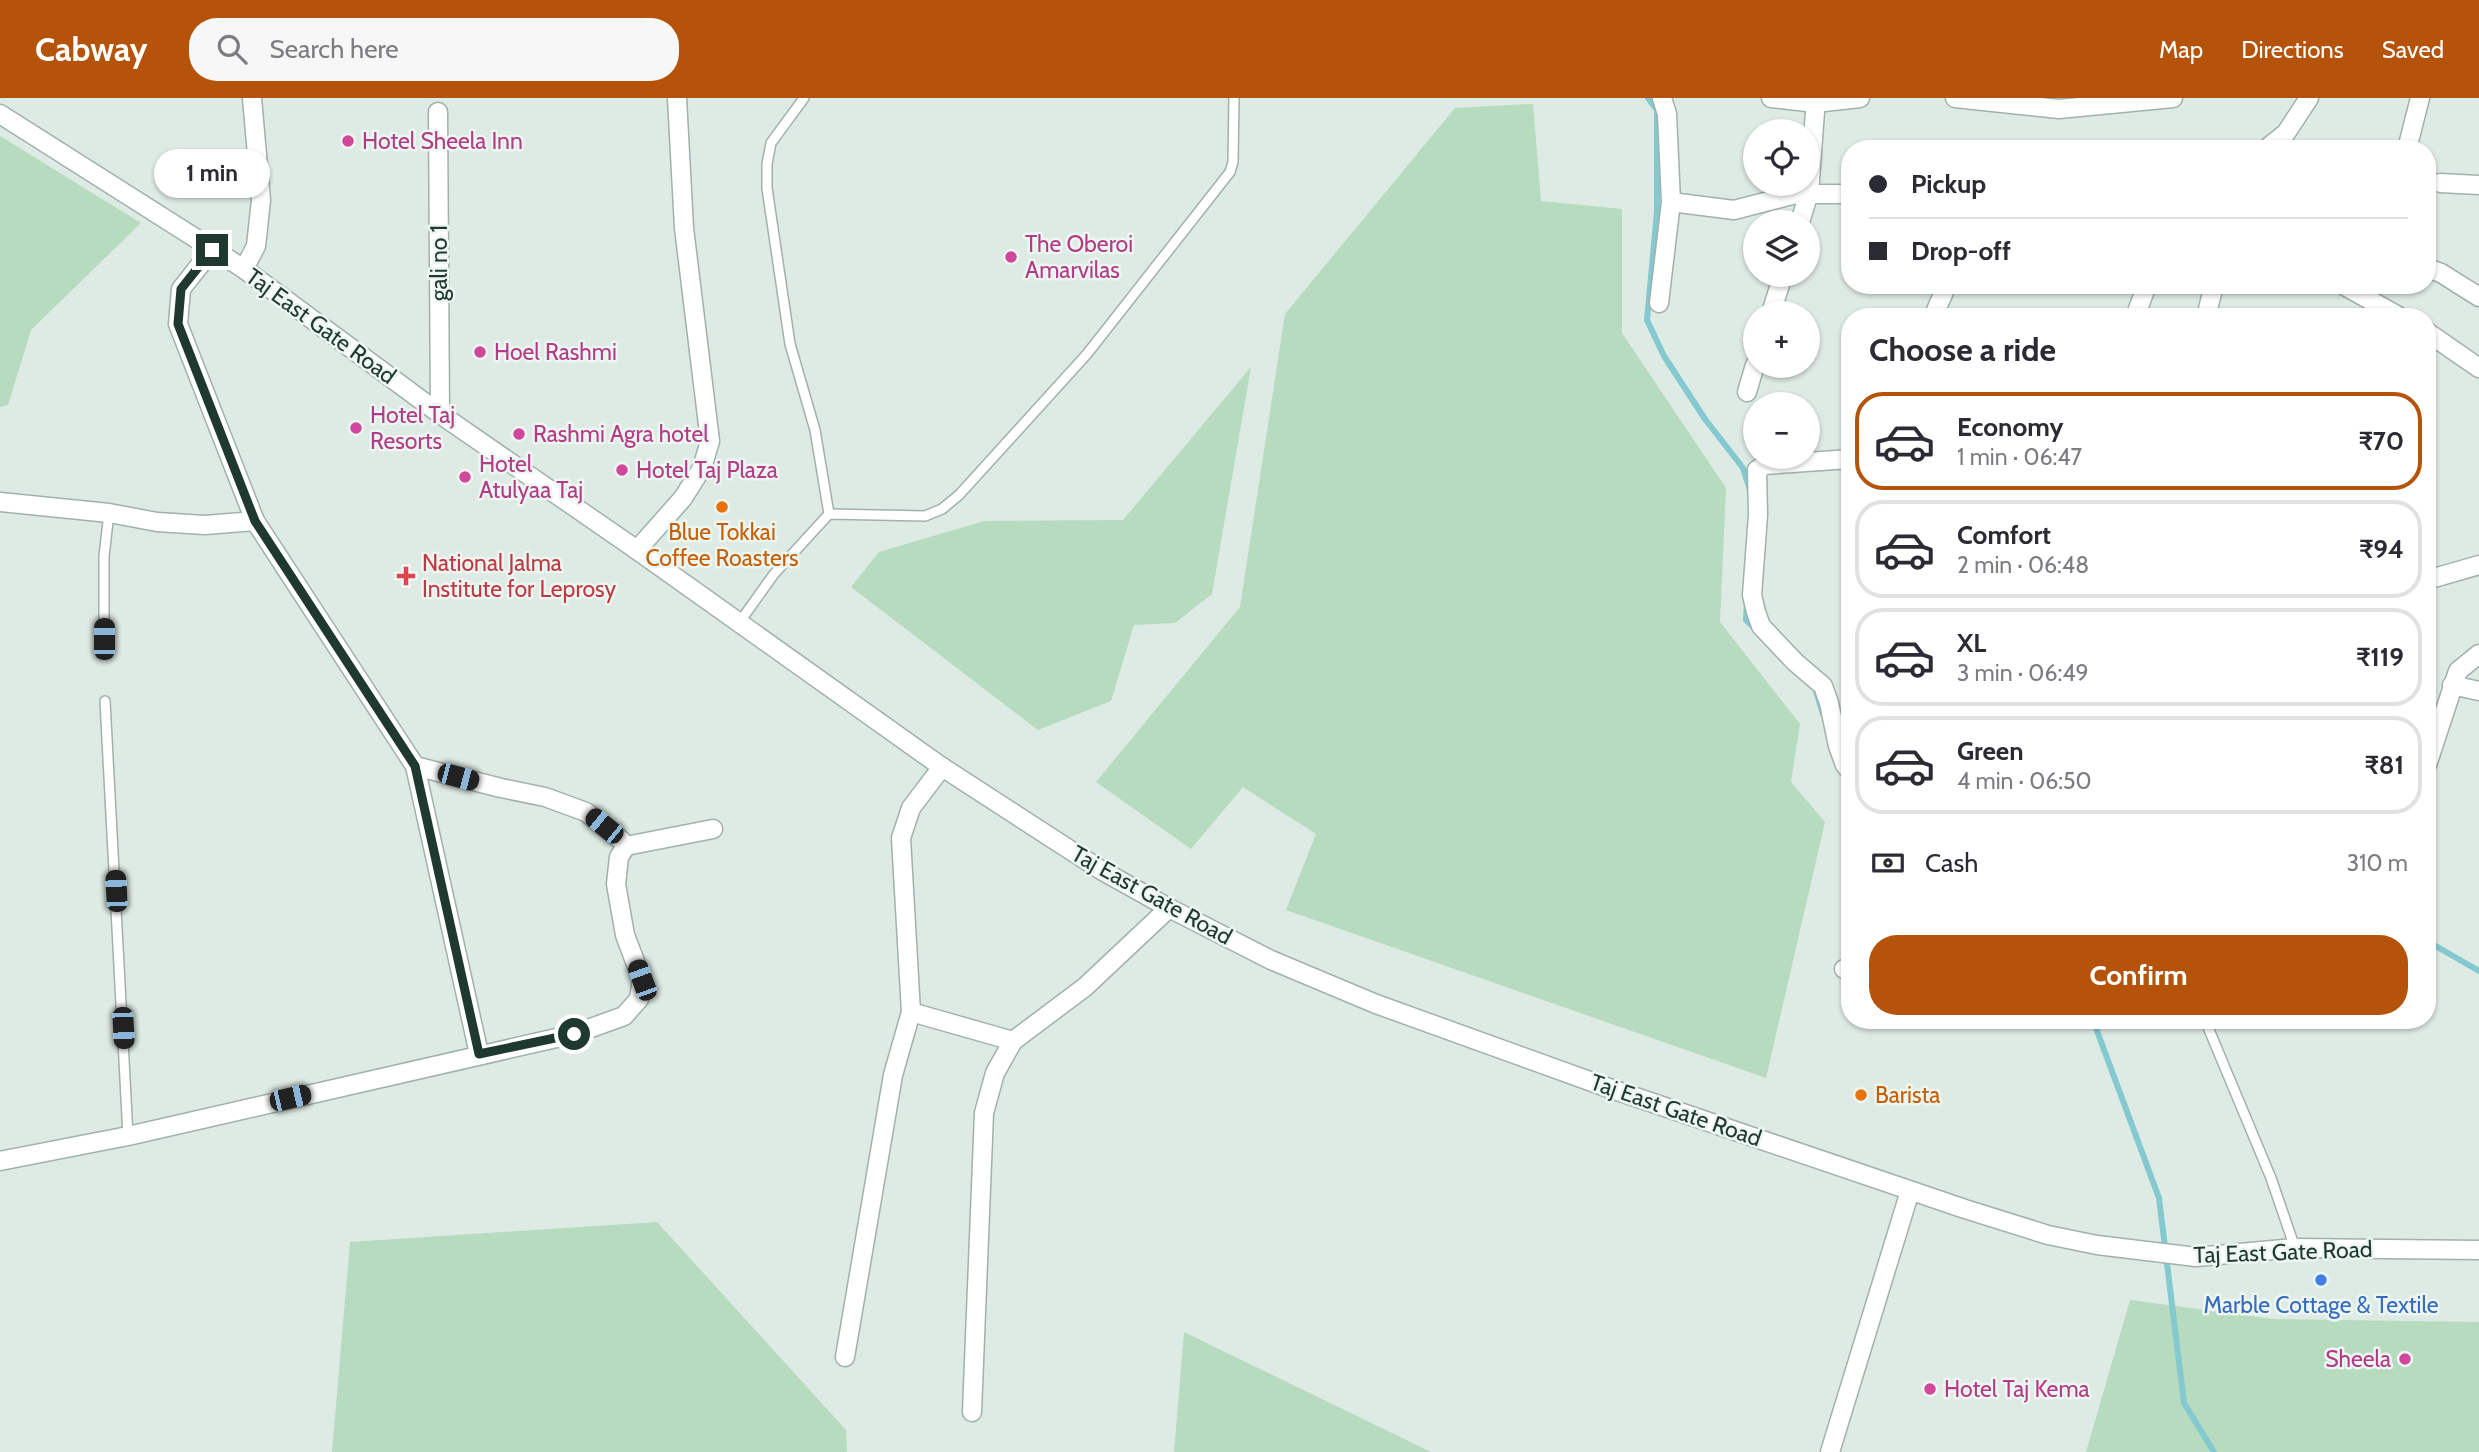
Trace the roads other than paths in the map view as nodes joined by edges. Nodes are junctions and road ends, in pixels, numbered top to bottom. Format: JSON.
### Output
{"nodes":[{"id":1,"x":252,"y":98,"type":"edge"},
{"id":2,"x":677,"y":98,"type":"edge"},
{"id":3,"x":804,"y":98,"type":"edge"},
{"id":4,"x":1234,"y":98,"type":"edge"},
{"id":5,"x":1771,"y":98,"type":"edge"},
{"id":6,"x":1860,"y":98,"type":"edge"},
{"id":7,"x":1955,"y":98,"type":"edge"},
{"id":8,"x":2173,"y":98,"type":"edge"},
{"id":9,"x":2309,"y":98,"type":"edge"},
{"id":10,"x":2420,"y":98,"type":"edge"},
{"id":11,"x":1815,"y":101,"type":"edge"},
{"id":12,"x":1668,"y":103,"type":"edge"},
{"id":13,"x":438,"y":112,"type":"dead end"},
{"id":14,"x":0,"y":114,"type":"edge"},
{"id":15,"x":1814,"y":119,"type":"edge"},
{"id":16,"x":2277,"y":140,"type":"edge"},
{"id":17,"x":2409,"y":140,"type":"edge"},
{"id":18,"x":2440,"y":184,"type":"dead end"},
{"id":19,"x":2479,"y":186,"type":"edge"},
{"id":20,"x":1820,"y":193,"type":"edge"},
{"id":21,"x":1841,"y":194,"type":"edge"},
{"id":22,"x":1789,"y":196,"type":"edge"},
{"id":23,"x":1671,"y":202,"type":"junction"},
{"id":24,"x":212,"y":250,"type":"junction"},
{"id":25,"x":244,"y":269,"type":"junction"},
{"id":26,"x":2436,"y":272,"type":"edge"},
{"id":27,"x":2359,"y":294,"type":"edge"},
{"id":28,"x":2479,"y":297,"type":"edge"},
{"id":29,"x":1659,"y":303,"type":"dead end"},
{"id":30,"x":2384,"y":308,"type":"edge"},
{"id":31,"x":2436,"y":338,"type":"edge"},
{"id":32,"x":2479,"y":368,"type":"edge"},
{"id":33,"x":440,"y":414,"type":"junction"},
{"id":34,"x":1841,"y":461,"type":"edge"},
{"id":35,"x":0,"y":502,"type":"edge"},
{"id":36,"x":109,"y":513,"type":"junction"},
{"id":37,"x":829,"y":514,"type":"junction"},
{"id":38,"x":255,"y":521,"type":"junction"},
{"id":39,"x":637,"y":550,"type":"junction"},
{"id":40,"x":2479,"y":565,"type":"edge"},
{"id":41,"x":2436,"y":577,"type":"edge"},
{"id":42,"x":739,"y":624,"type":"junction"},
{"id":43,"x":104,"y":639,"type":"dead end"},
{"id":44,"x":2479,"y":654,"type":"edge"},
{"id":45,"x":2452,"y":685,"type":"junction"},
{"id":46,"x":2479,"y":691,"type":"edge"},
{"id":47,"x":105,"y":701,"type":"dead end"},
{"id":48,"x":2436,"y":736,"type":"edge"},
{"id":49,"x":1841,"y":754,"type":"edge"},
{"id":50,"x":415,"y":766,"type":"junction"},
{"id":51,"x":942,"y":767,"type":"junction"},
{"id":52,"x":713,"y":829,"type":"dead end"},
{"id":53,"x":626,"y":846,"type":"junction"},
{"id":54,"x":1169,"y":908,"type":"junction"},
{"id":55,"x":911,"y":1012,"type":"junction"},
{"id":56,"x":2209,"y":1029,"type":"edge"},
{"id":57,"x":1013,"y":1041,"type":"junction"},
{"id":58,"x":479,"y":1054,"type":"junction"},
{"id":59,"x":128,"y":1136,"type":"junction"},
{"id":60,"x":0,"y":1161,"type":"edge"},
{"id":61,"x":1910,"y":1191,"type":"junction"},
{"id":62,"x":2295,"y":1248,"type":"junction"},
{"id":63,"x":2479,"y":1250,"type":"edge"},
{"id":64,"x":845,"y":1357,"type":"dead end"},
{"id":65,"x":972,"y":1412,"type":"dead end"},
{"id":66,"x":1830,"y":1452,"type":"edge"}],
"edges":[{"from":1,"to":25,"type":"street"},
{"from":2,"to":39,"type":"street"},
{"from":3,"to":37,"type":"lane"},
{"from":4,"to":37,"type":"lane"},
{"from":5,"to":11,"type":"street"},
{"from":6,"to":11,"type":"street"},
{"from":7,"to":8,"type":"street"},
{"from":9,"to":16,"type":"street"},
{"from":10,"to":17,"type":"street"},
{"from":11,"to":15,"type":"street"},
{"from":12,"to":23,"type":"street"},
{"from":13,"to":33,"type":"street","name":"gali no 1"},
{"from":14,"to":24,"type":"street","name":"Taj East Gate Road"},
{"from":18,"to":19,"type":"street"},
{"from":20,"to":21,"type":"street"},
{"from":22,"to":23,"type":"street"},
{"from":23,"to":29,"type":"street"},
{"from":24,"to":25,"type":"street","name":"Taj East Gate Road"},
{"from":24,"to":38,"type":"street"},
{"from":25,"to":33,"type":"street","name":"Taj East Gate Road"},
{"from":26,"to":28,"type":"street"},
{"from":27,"to":30,"type":"street"},
{"from":31,"to":32,"type":"street"},
{"from":33,"to":39,"type":"street","name":"Taj East Gate Road"},
{"from":34,"to":49,"type":"street"},
{"from":35,"to":36,"type":"street"},
{"from":36,"to":38,"type":"street"},
{"from":36,"to":43,"type":"lane"},
{"from":37,"to":42,"type":"lane"},
{"from":38,"to":50,"type":"street"},
{"from":39,"to":42,"type":"street","name":"Taj East Gate Road"},
{"from":40,"to":41,"type":"street"},
{"from":42,"to":51,"type":"street","name":"Taj East Gate Road"},
{"from":44,"to":45,"type":"street"},
{"from":45,"to":46,"type":"street"},
{"from":45,"to":48,"type":"street"},
{"from":47,"to":59,"type":"lane"},
{"from":50,"to":53,"type":"street"},
{"from":50,"to":58,"type":"street"},
{"from":51,"to":54,"type":"street","name":"Taj East Gate Road"},
{"from":51,"to":55,"type":"street"},
{"from":52,"to":53,"type":"street"},
{"from":53,"to":58,"type":"street"},
{"from":54,"to":57,"type":"street"},
{"from":54,"to":61,"type":"street","name":"Taj East Gate Road"},
{"from":55,"to":57,"type":"street"},
{"from":55,"to":64,"type":"street"},
{"from":56,"to":62,"type":"lane"},
{"from":57,"to":65,"type":"street"},
{"from":58,"to":59,"type":"street"},
{"from":59,"to":60,"type":"street"},
{"from":61,"to":62,"type":"street","name":"Taj East Gate Road"},
{"from":61,"to":66,"type":"street"},
{"from":62,"to":63,"type":"street","name":"Taj East Gate Road"}]}
